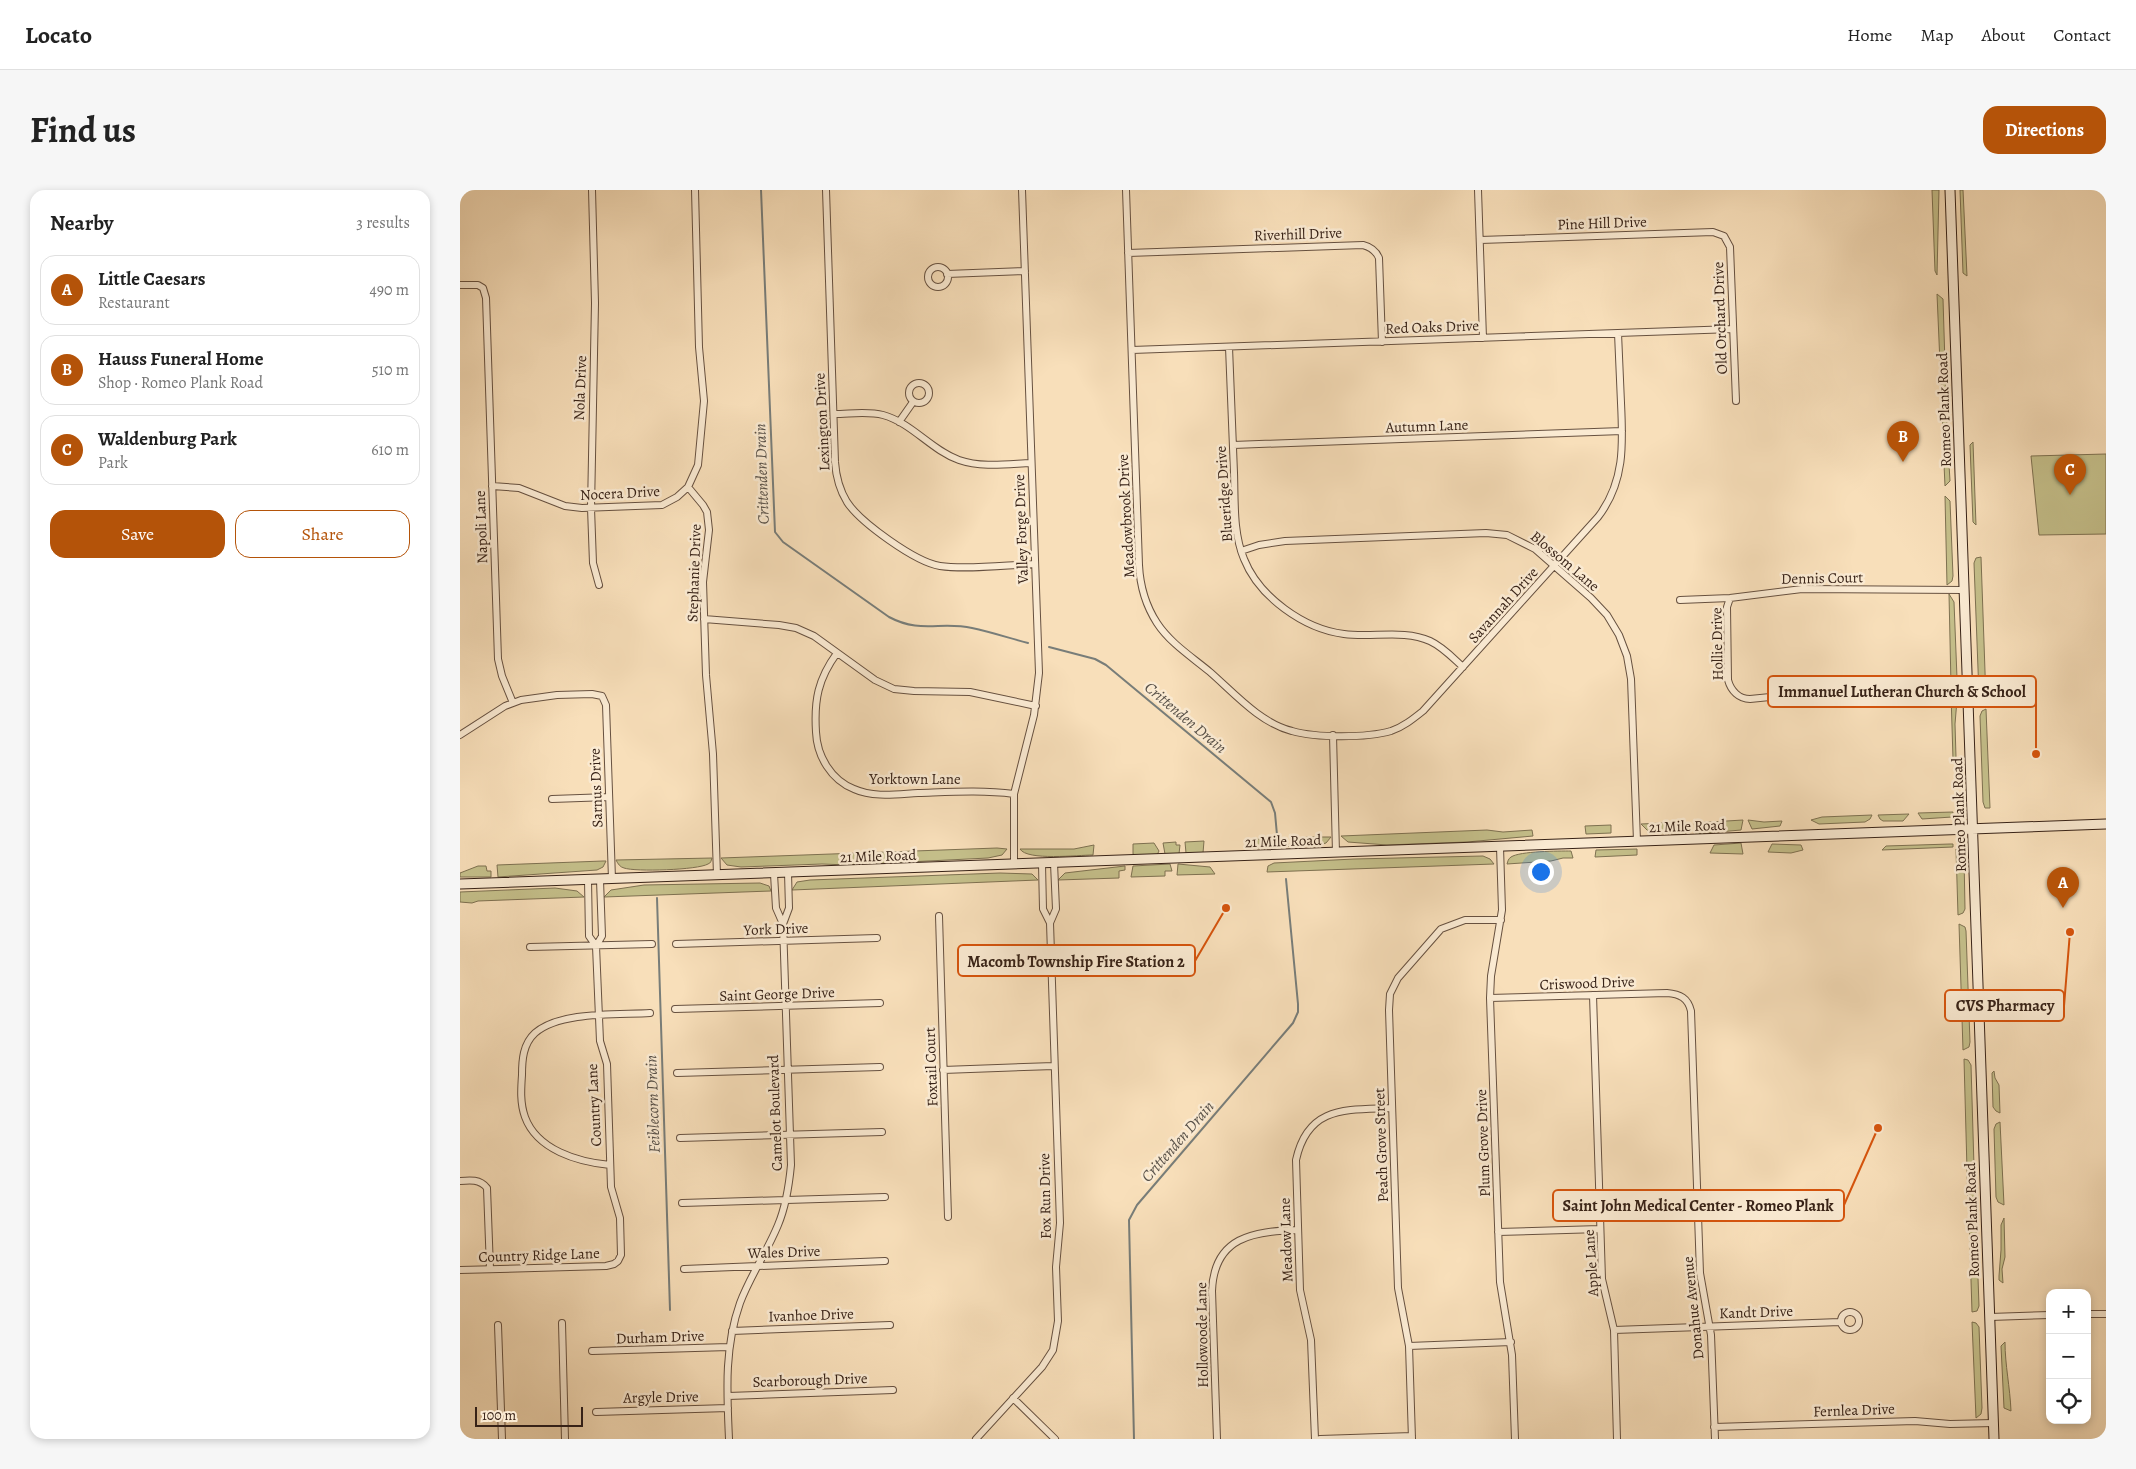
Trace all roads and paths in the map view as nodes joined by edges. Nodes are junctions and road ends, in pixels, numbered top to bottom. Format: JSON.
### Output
{"nodes":[{"id":1,"x":592,"y":190,"type":"edge"},
{"id":2,"x":695,"y":190,"type":"edge"},
{"id":3,"x":826,"y":190,"type":"edge"},
{"id":4,"x":1022,"y":190,"type":"edge"},
{"id":5,"x":1126,"y":190,"type":"edge"},
{"id":6,"x":1478,"y":190,"type":"edge"},
{"id":7,"x":1950,"y":190,"type":"edge"},
{"id":8,"x":1724,"y":236,"type":"joint"},
{"id":9,"x":1480,"y":240,"type":"junction"},
{"id":10,"x":1128,"y":253,"type":"junction"},
{"id":11,"x":1025,"y":271,"type":"junction"},
{"id":12,"x":947,"y":274,"type":"dead end"},
{"id":13,"x":460,"y":285,"type":"edge"},
{"id":14,"x":1733,"y":329,"type":"junction"},
{"id":15,"x":1618,"y":333,"type":"junction"},
{"id":16,"x":1483,"y":338,"type":"junction"},
{"id":17,"x":1382,"y":342,"type":"junction"},
{"id":18,"x":1229,"y":348,"type":"junction"},
{"id":19,"x":1132,"y":350,"type":"junction"},
{"id":20,"x":1736,"y":401,"type":"dead end"},
{"id":21,"x":913,"y":402,"type":"dead end"},
{"id":22,"x":834,"y":414,"type":"junction"},
{"id":23,"x":899,"y":422,"type":"junction"},
{"id":24,"x":1622,"y":431,"type":"junction"},
{"id":25,"x":1233,"y":445,"type":"junction"},
{"id":26,"x":1031,"y":463,"type":"junction"},
{"id":27,"x":492,"y":486,"type":"junction"},
{"id":28,"x":688,"y":487,"type":"junction"},
{"id":29,"x":591,"y":508,"type":"junction"},
{"id":30,"x":1241,"y":552,"type":"junction"},
{"id":31,"x":1035,"y":564,"type":"junction"},
{"id":32,"x":1555,"y":566,"type":"junction"},
{"id":33,"x":599,"y":586,"type":"dead end"},
{"id":34,"x":1964,"y":590,"type":"junction"},
{"id":35,"x":1730,"y":598,"type":"junction"},
{"id":36,"x":1680,"y":600,"type":"dead end"},
{"id":37,"x":704,"y":620,"type":"junction"},
{"id":38,"x":837,"y":653,"type":"junction"},
{"id":39,"x":1463,"y":667,"type":"junction"},
{"id":40,"x":1968,"y":690,"type":"junction"},
{"id":41,"x":512,"y":703,"type":"junction"},
{"id":42,"x":1036,"y":706,"type":"junction"},
{"id":43,"x":460,"y":735,"type":"edge"},
{"id":44,"x":1333,"y":735,"type":"junction"},
{"id":45,"x":1014,"y":794,"type":"junction"},
{"id":46,"x":609,"y":797,"type":"junction"},
{"id":47,"x":552,"y":799,"type":"dead end"},
{"id":48,"x":2106,"y":824,"type":"edge"},
{"id":49,"x":1973,"y":828,"type":"junction"},
{"id":50,"x":1637,"y":841,"type":"junction"},
{"id":51,"x":1500,"y":847,"type":"junction"},
{"id":52,"x":1336,"y":853,"type":"junction"},
{"id":53,"x":1054,"y":863,"type":"junction"},
{"id":54,"x":1042,"y":864,"type":"junction"},
{"id":55,"x":1014,"y":865,"type":"junction"},
{"id":56,"x":788,"y":873,"type":"junction"},
{"id":57,"x":774,"y":874,"type":"junction"},
{"id":58,"x":718,"y":875,"type":"junction"},
{"id":59,"x":612,"y":879,"type":"junction"},
{"id":60,"x":588,"y":880,"type":"junction"},
{"id":61,"x":600,"y":880,"type":"junction"},
{"id":62,"x":460,"y":884,"type":"edge"},
{"id":63,"x":588,"y":916,"type":"junction"},
{"id":64,"x":601,"y":916,"type":"junction"},
{"id":65,"x":939,"y":916,"type":"dead end"},
{"id":66,"x":1501,"y":920,"type":"junction"},
{"id":67,"x":1050,"y":923,"type":"junction"},
{"id":68,"x":783,"y":924,"type":"junction"},
{"id":69,"x":877,"y":938,"type":"dead end"},
{"id":70,"x":783,"y":941,"type":"junction"},
{"id":71,"x":652,"y":944,"type":"dead end"},
{"id":72,"x":676,"y":944,"type":"dead end"},
{"id":73,"x":596,"y":946,"type":"junction"},
{"id":74,"x":530,"y":947,"type":"dead end"},
{"id":75,"x":1593,"y":995,"type":"junction"},
{"id":76,"x":1684,"y":997,"type":"joint"},
{"id":77,"x":1490,"y":998,"type":"junction"},
{"id":78,"x":880,"y":1003,"type":"dead end"},
{"id":79,"x":785,"y":1006,"type":"junction"},
{"id":80,"x":675,"y":1009,"type":"dead end"},
{"id":81,"x":650,"y":1013,"type":"dead end"},
{"id":82,"x":599,"y":1016,"type":"junction"},
{"id":83,"x":1054,"y":1066,"type":"junction"},
{"id":84,"x":880,"y":1067,"type":"dead end"},
{"id":85,"x":787,"y":1070,"type":"junction"},
{"id":86,"x":943,"y":1070,"type":"junction"},
{"id":87,"x":678,"y":1073,"type":"dead end"},
{"id":88,"x":1392,"y":1108,"type":"junction"},
{"id":89,"x":882,"y":1132,"type":"dead end"},
{"id":90,"x":790,"y":1135,"type":"junction"},
{"id":91,"x":680,"y":1138,"type":"dead end"},
{"id":92,"x":610,"y":1164,"type":"junction"},
{"id":93,"x":460,"y":1181,"type":"edge"},
{"id":94,"x":885,"y":1197,"type":"dead end"},
{"id":95,"x":786,"y":1199,"type":"junction"},
{"id":96,"x":682,"y":1203,"type":"dead end"},
{"id":97,"x":948,"y":1217,"type":"dead end"},
{"id":98,"x":1600,"y":1229,"type":"junction"},
{"id":99,"x":1298,"y":1230,"type":"junction"},
{"id":100,"x":1498,"y":1232,"type":"junction"},
{"id":101,"x":618,"y":1261,"type":"joint"},
{"id":102,"x":885,"y":1261,"type":"dead end"},
{"id":103,"x":758,"y":1265,"type":"junction"},
{"id":104,"x":684,"y":1268,"type":"dead end"},
{"id":105,"x":490,"y":1269,"type":"junction"},
{"id":106,"x":460,"y":1270,"type":"edge"},
{"id":107,"x":2091,"y":1314,"type":"edge"},
{"id":108,"x":2106,"y":1314,"type":"edge"},
{"id":109,"x":2046,"y":1315,"type":"edge"},
{"id":110,"x":1990,"y":1317,"type":"junction"},
{"id":111,"x":1840,"y":1322,"type":"dead end"},
{"id":112,"x":562,"y":1323,"type":"dead end"},
{"id":113,"x":498,"y":1325,"type":"dead end"},
{"id":114,"x":890,"y":1325,"type":"dead end"},
{"id":115,"x":1710,"y":1326,"type":"junction"},
{"id":116,"x":732,"y":1330,"type":"junction"},
{"id":117,"x":1614,"y":1330,"type":"junction"},
{"id":118,"x":1511,"y":1342,"type":"junction"},
{"id":119,"x":1409,"y":1346,"type":"junction"},
{"id":120,"x":729,"y":1347,"type":"junction"},
{"id":121,"x":592,"y":1351,"type":"dead end"},
{"id":122,"x":893,"y":1390,"type":"dead end"},
{"id":123,"x":728,"y":1396,"type":"junction"},
{"id":124,"x":1013,"y":1398,"type":"junction"},
{"id":125,"x":728,"y":1408,"type":"junction"},
{"id":126,"x":596,"y":1412,"type":"dead end"},
{"id":127,"x":1994,"y":1423,"type":"junction"},
{"id":128,"x":1714,"y":1427,"type":"junction"},
{"id":129,"x":1412,"y":1438,"type":"edge"},
{"id":130,"x":502,"y":1439,"type":"edge"},
{"id":131,"x":565,"y":1439,"type":"edge"},
{"id":132,"x":729,"y":1439,"type":"edge"},
{"id":133,"x":976,"y":1439,"type":"edge"},
{"id":134,"x":1055,"y":1439,"type":"edge"},
{"id":135,"x":1217,"y":1439,"type":"edge"},
{"id":136,"x":1315,"y":1439,"type":"edge"},
{"id":137,"x":1320,"y":1439,"type":"edge"},
{"id":138,"x":1515,"y":1439,"type":"edge"},
{"id":139,"x":1617,"y":1439,"type":"edge"},
{"id":140,"x":1715,"y":1439,"type":"edge"},
{"id":141,"x":1994,"y":1439,"type":"edge"}],
"edges":[{"from":1,"to":29,"type":"street","name":"Nola Drive"},
{"from":2,"to":28,"type":"street"},
{"from":3,"to":22,"type":"street","name":"Lexington Drive"},
{"from":4,"to":11,"type":"street","name":"Valley Forge Drive"},
{"from":5,"to":10,"type":"street","name":"Meadowbrook Drive"},
{"from":6,"to":9,"type":"street"},
{"from":7,"to":34,"type":"street","name":"Romeo Plank Road"},
{"from":8,"to":9,"type":"street","name":"Pine Hill Drive"},
{"from":8,"to":14,"type":"street","name":"Old Orchard Drive"},
{"from":9,"to":16,"type":"street"},
{"from":10,"to":17,"type":"street","name":"Riverhill Drive"},
{"from":10,"to":19,"type":"street","name":"Meadowbrook Drive"},
{"from":11,"to":12,"type":"street"},
{"from":11,"to":26,"type":"street","name":"Valley Forge Drive"},
{"from":13,"to":27,"type":"street","name":"Napoli Lane"},
{"from":14,"to":15,"type":"street","name":"Red Oaks Drive"},
{"from":14,"to":20,"type":"street","name":"Old Orchard Drive"},
{"from":15,"to":16,"type":"street","name":"Red Oaks Drive"},
{"from":15,"to":24,"type":"street","name":"Savannah Drive"},
{"from":16,"to":17,"type":"street","name":"Red Oaks Drive"},
{"from":17,"to":18,"type":"street","name":"Red Oaks Drive"},
{"from":18,"to":19,"type":"street","name":"Red Oaks Drive"},
{"from":18,"to":25,"type":"street","name":"Blueridge Drive"},
{"from":19,"to":44,"type":"street","name":"Meadowbrook Drive"},
{"from":21,"to":23,"type":"street"},
{"from":22,"to":23,"type":"street"},
{"from":22,"to":31,"type":"street","name":"Lexington Drive"},
{"from":23,"to":26,"type":"street"},
{"from":24,"to":25,"type":"street","name":"Autumn Lane"},
{"from":24,"to":32,"type":"street","name":"Savannah Drive"},
{"from":25,"to":30,"type":"street","name":"Blueridge Drive"},
{"from":26,"to":31,"type":"street","name":"Valley Forge Drive"},
{"from":27,"to":29,"type":"street","name":"Nocera Drive"},
{"from":27,"to":41,"type":"street","name":"Napoli Lane"},
{"from":28,"to":29,"type":"street","name":"Nocera Drive"},
{"from":28,"to":37,"type":"street","name":"Stephanie Drive"},
{"from":29,"to":33,"type":"street","name":"Nola Drive"},
{"from":30,"to":32,"type":"street","name":"Blossom Lane"},
{"from":30,"to":39,"type":"street","name":"Blueridge Drive"},
{"from":31,"to":42,"type":"street","name":"Valley Forge Drive"},
{"from":32,"to":39,"type":"street","name":"Savannah Drive"},
{"from":32,"to":50,"type":"street","name":"Blossom Lane"},
{"from":34,"to":35,"type":"street","name":"Dennis Court"},
{"from":34,"to":40,"type":"street","name":"Romeo Plank Road"},
{"from":35,"to":36,"type":"street","name":"Dennis Court"},
{"from":35,"to":40,"type":"street","name":"Hollie Drive"},
{"from":37,"to":38,"type":"street"},
{"from":37,"to":58,"type":"street","name":"Stephanie Drive"},
{"from":38,"to":42,"type":"street"},
{"from":38,"to":45,"type":"street","name":"Yorktown Lane"},
{"from":39,"to":44,"type":"street","name":"Savannah Drive"},
{"from":40,"to":49,"type":"street","name":"Romeo Plank Road"},
{"from":41,"to":43,"type":"street"},
{"from":41,"to":46,"type":"street","name":"Sarnus Drive"},
{"from":42,"to":45,"type":"street","name":"Valley Forge Drive"},
{"from":44,"to":52,"type":"street"},
{"from":45,"to":55,"type":"street","name":"Valley Forge Drive"},
{"from":46,"to":47,"type":"street"},
{"from":46,"to":59,"type":"street","name":"Sarnus Drive"},
{"from":48,"to":49,"type":"street","name":"21 Mile Road"},
{"from":49,"to":50,"type":"street","name":"21 Mile Road"},
{"from":49,"to":110,"type":"street","name":"Romeo Plank Road"},
{"from":50,"to":51,"type":"street","name":"21 Mile Road"},
{"from":51,"to":52,"type":"street","name":"21 Mile Road"},
{"from":51,"to":66,"type":"street","name":"Plum Grove Drive"},
{"from":52,"to":53,"type":"street","name":"21 Mile Road"},
{"from":53,"to":54,"type":"street","name":"21 Mile Road"},
{"from":53,"to":67,"type":"street","name":"Fox Run Drive"},
{"from":54,"to":55,"type":"street","name":"21 Mile Road"},
{"from":54,"to":67,"type":"street","name":"Fox Run Drive"},
{"from":55,"to":56,"type":"street","name":"21 Mile Road"},
{"from":56,"to":57,"type":"street","name":"21 Mile Road"},
{"from":56,"to":68,"type":"street","name":"Camelot Boulevard"},
{"from":57,"to":58,"type":"street","name":"21 Mile Road"},
{"from":57,"to":68,"type":"street","name":"Camelot Boulevard"},
{"from":58,"to":59,"type":"street","name":"21 Mile Road"},
{"from":59,"to":61,"type":"street","name":"21 Mile Road"},
{"from":60,"to":61,"type":"street","name":"21 Mile Road"},
{"from":60,"to":62,"type":"street","name":"21 Mile Road"},
{"from":60,"to":63,"type":"street","name":"Country Lane"},
{"from":61,"to":64,"type":"street","name":"Country Lane"},
{"from":63,"to":64,"type":"street"},
{"from":63,"to":73,"type":"street","name":"Country Lane"},
{"from":64,"to":73,"type":"street","name":"Country Lane"},
{"from":65,"to":86,"type":"street","name":"Foxtail Court"},
{"from":66,"to":77,"type":"street","name":"Plum Grove Drive"},
{"from":66,"to":88,"type":"street","name":"Peach Grove Street"},
{"from":67,"to":83,"type":"street","name":"Fox Run Drive"},
{"from":68,"to":70,"type":"street","name":"Camelot Boulevard"},
{"from":69,"to":70,"type":"street","name":"York Drive"},
{"from":70,"to":72,"type":"street","name":"York Drive"},
{"from":70,"to":79,"type":"street","name":"Camelot Boulevard"},
{"from":71,"to":73,"type":"street"},
{"from":73,"to":74,"type":"street"},
{"from":73,"to":82,"type":"street","name":"Country Lane"},
{"from":75,"to":76,"type":"street","name":"Criswood Drive"},
{"from":75,"to":77,"type":"street","name":"Criswood Drive"},
{"from":75,"to":98,"type":"street","name":"Apple Lane"},
{"from":76,"to":115,"type":"street","name":"Donahue Avenue"},
{"from":77,"to":100,"type":"street","name":"Plum Grove Drive"},
{"from":78,"to":79,"type":"street","name":"Saint George Drive"},
{"from":79,"to":80,"type":"street","name":"Saint George Drive"},
{"from":79,"to":85,"type":"street","name":"Camelot Boulevard"},
{"from":81,"to":82,"type":"street"},
{"from":82,"to":92,"type":"street","name":"Country Lane"},
{"from":82,"to":92,"type":"street"},
{"from":83,"to":86,"type":"street"},
{"from":83,"to":124,"type":"street","name":"Fox Run Drive"},
{"from":84,"to":85,"type":"street"},
{"from":85,"to":87,"type":"street"},
{"from":85,"to":90,"type":"street","name":"Camelot Boulevard"},
{"from":86,"to":97,"type":"street","name":"Foxtail Court"},
{"from":88,"to":99,"type":"street","name":"Meadow Lane"},
{"from":88,"to":119,"type":"street","name":"Peach Grove Street"},
{"from":89,"to":90,"type":"street"},
{"from":90,"to":91,"type":"street"},
{"from":90,"to":95,"type":"street","name":"Camelot Boulevard"},
{"from":92,"to":101,"type":"street","name":"Country Lane"},
{"from":93,"to":105,"type":"street"},
{"from":94,"to":95,"type":"street"},
{"from":95,"to":96,"type":"street"},
{"from":95,"to":103,"type":"street","name":"Camelot Boulevard"},
{"from":98,"to":100,"type":"street"},
{"from":98,"to":117,"type":"street","name":"Apple Lane"},
{"from":99,"to":135,"type":"street","name":"Hollowoode Lane"},
{"from":99,"to":136,"type":"street","name":"Meadow Lane"},
{"from":100,"to":118,"type":"street","name":"Plum Grove Drive"},
{"from":101,"to":105,"type":"street","name":"Country Ridge Lane"},
{"from":102,"to":103,"type":"street","name":"Wales Drive"},
{"from":103,"to":104,"type":"street","name":"Wales Drive"},
{"from":103,"to":116,"type":"street","name":"Camelot Boulevard"},
{"from":105,"to":106,"type":"street","name":"Country Ridge Lane"},
{"from":107,"to":108,"type":"street"},
{"from":109,"to":110,"type":"street"},
{"from":110,"to":127,"type":"street","name":"Romeo Plank Road"},
{"from":111,"to":115,"type":"street","name":"Kandt Drive"},
{"from":112,"to":131,"type":"street"},
{"from":113,"to":130,"type":"street"},
{"from":114,"to":116,"type":"street","name":"Ivanhoe Drive"},
{"from":115,"to":117,"type":"street","name":"Kandt Drive"},
{"from":115,"to":128,"type":"street","name":"Donahue Avenue"},
{"from":116,"to":120,"type":"street","name":"Camelot Boulevard"},
{"from":117,"to":139,"type":"street","name":"Apple Lane"},
{"from":118,"to":119,"type":"street"},
{"from":118,"to":138,"type":"street","name":"Plum Grove Drive"},
{"from":119,"to":129,"type":"street","name":"Peach Grove Street"},
{"from":120,"to":121,"type":"street","name":"Durham Drive"},
{"from":120,"to":123,"type":"street","name":"Camelot Boulevard"},
{"from":122,"to":123,"type":"street","name":"Scarborough Drive"},
{"from":123,"to":125,"type":"street","name":"Camelot Boulevard"},
{"from":124,"to":133,"type":"street","name":"Fox Run Drive"},
{"from":124,"to":134,"type":"street"},
{"from":125,"to":126,"type":"street","name":"Argyle Drive"},
{"from":125,"to":132,"type":"street","name":"Camelot Boulevard"},
{"from":127,"to":128,"type":"street","name":"Fernlea Drive"},
{"from":127,"to":141,"type":"street","name":"Romeo Plank Road"},
{"from":128,"to":140,"type":"street","name":"Donahue Avenue"},
{"from":129,"to":137,"type":"street"}]}
